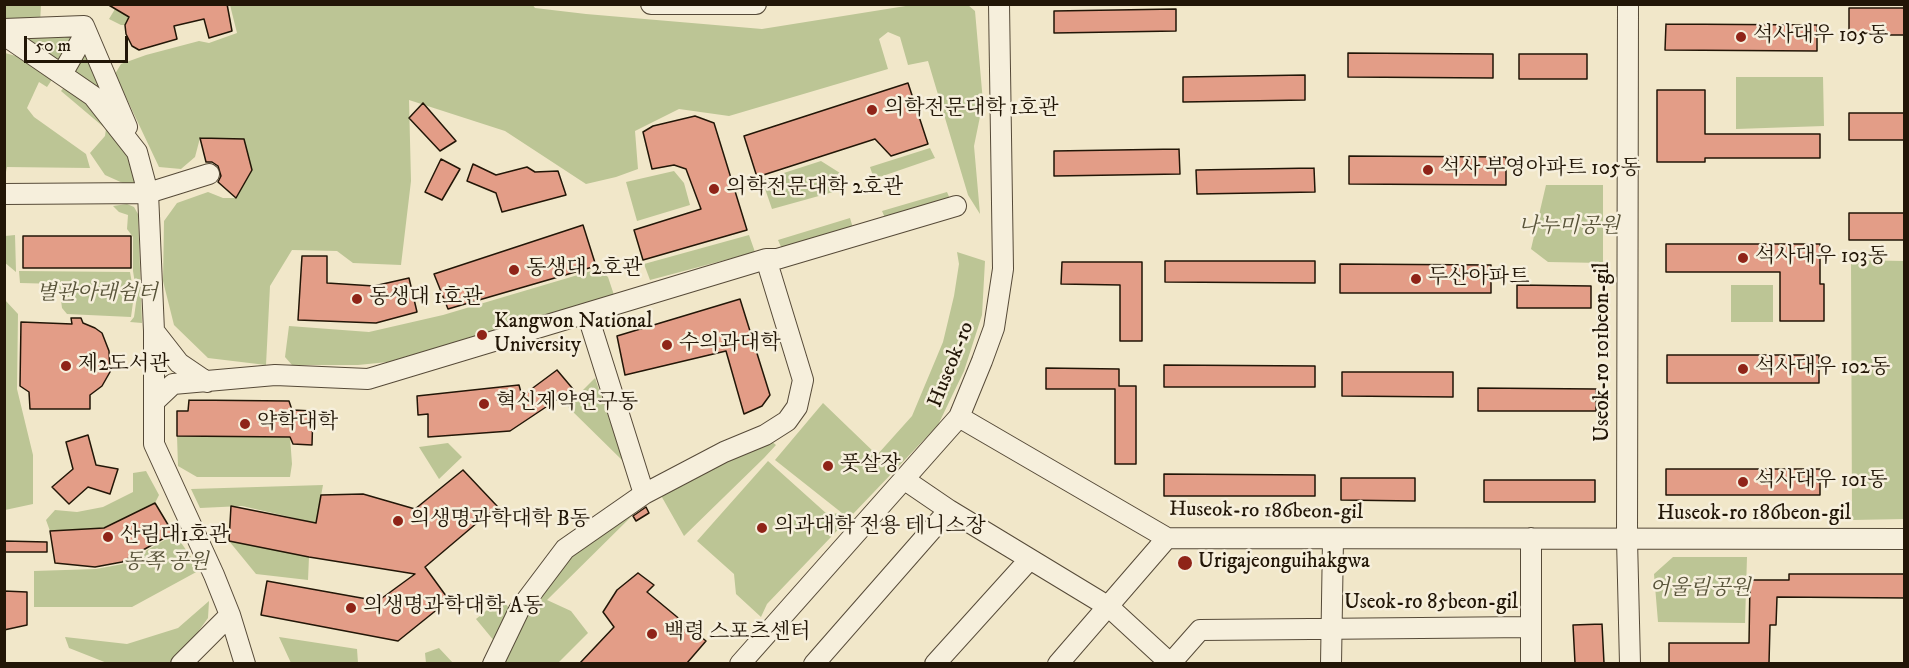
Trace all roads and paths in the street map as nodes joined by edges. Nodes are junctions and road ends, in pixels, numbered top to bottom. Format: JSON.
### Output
{"nodes":[{"id":1,"x":651,"y":4,"type":"edge"},
{"id":2,"x":756,"y":4,"type":"edge"},
{"id":3,"x":999,"y":4,"type":"edge"},
{"id":4,"x":1628,"y":4,"type":"edge"},
{"id":5,"x":4,"y":29,"type":"edge"},
{"id":6,"x":86,"y":32,"type":"junction"},
{"id":7,"x":4,"y":35,"type":"edge"},
{"id":8,"x":62,"y":74,"type":"junction"},
{"id":9,"x":137,"y":152,"type":"junction"},
{"id":10,"x":209,"y":174,"type":"dead end"},
{"id":11,"x":148,"y":193,"type":"junction"},
{"id":12,"x":4,"y":194,"type":"edge"},
{"id":13,"x":956,"y":206,"type":"dead end"},
{"id":14,"x":766,"y":259,"type":"junction"},
{"id":15,"x":587,"y":313,"type":"junction"},
{"id":16,"x":154,"y":331,"type":"junction"},
{"id":17,"x":207,"y":382,"type":"junction"},
{"id":18,"x":155,"y":401,"type":"junction"},
{"id":19,"x":959,"y":417,"type":"junction"},
{"id":20,"x":905,"y":480,"type":"junction"},
{"id":21,"x":644,"y":494,"type":"junction"},
{"id":22,"x":949,"y":510,"type":"junction"},
{"id":23,"x":1167,"y":538,"type":"junction"},
{"id":24,"x":1531,"y":538,"type":"junction"},
{"id":25,"x":1333,"y":539,"type":"junction"},
{"id":26,"x":1628,"y":539,"type":"junction"},
{"id":27,"x":1905,"y":539,"type":"edge"},
{"id":28,"x":1029,"y":560,"type":"junction"},
{"id":29,"x":1108,"y":607,"type":"junction"},
{"id":30,"x":230,"y":615,"type":"junction"},
{"id":31,"x":1531,"y":627,"type":"junction"},
{"id":32,"x":1331,"y":629,"type":"junction"},
{"id":33,"x":181,"y":663,"type":"edge"},
{"id":34,"x":245,"y":663,"type":"edge"},
{"id":35,"x":493,"y":663,"type":"edge"},
{"id":36,"x":743,"y":663,"type":"edge"},
{"id":37,"x":814,"y":663,"type":"edge"},
{"id":38,"x":935,"y":663,"type":"edge"},
{"id":39,"x":1058,"y":663,"type":"edge"},
{"id":40,"x":1170,"y":663,"type":"edge"},
{"id":41,"x":1331,"y":663,"type":"edge"},
{"id":42,"x":1531,"y":663,"type":"edge"},
{"id":43,"x":1630,"y":663,"type":"edge"}],
"edges":[{"from":1,"to":2,"type":"street"},
{"from":3,"to":19,"type":"street","name":"Huseok-ro"},
{"from":4,"to":26,"type":"street","name":"Useok-ro 101beon-gil"},
{"from":5,"to":6,"type":"street"},
{"from":6,"to":8,"type":"street"},
{"from":6,"to":9,"type":"street"},
{"from":7,"to":8,"type":"street"},
{"from":8,"to":9,"type":"street"},
{"from":9,"to":11,"type":"street"},
{"from":10,"to":11,"type":"street"},
{"from":11,"to":12,"type":"street"},
{"from":11,"to":16,"type":"street"},
{"from":13,"to":14,"type":"street"},
{"from":14,"to":15,"type":"street"},
{"from":14,"to":21,"type":"street"},
{"from":15,"to":17,"type":"street"},
{"from":15,"to":21,"type":"street"},
{"from":16,"to":17,"type":"street"},
{"from":16,"to":18,"type":"street"},
{"from":17,"to":18,"type":"street"},
{"from":18,"to":30,"type":"street"},
{"from":19,"to":20,"type":"street","name":"Huseok-ro"},
{"from":19,"to":23,"type":"street","name":"Huseok-ro 186beon-gil"},
{"from":20,"to":22,"type":"street"},
{"from":20,"to":36,"type":"street","name":"Huseok-ro"},
{"from":21,"to":35,"type":"street"},
{"from":22,"to":28,"type":"street"},
{"from":22,"to":37,"type":"street"},
{"from":23,"to":25,"type":"street","name":"Huseok-ro 186beon-gil"},
{"from":23,"to":29,"type":"street"},
{"from":24,"to":25,"type":"street","name":"Huseok-ro 186beon-gil"},
{"from":24,"to":26,"type":"street","name":"Huseok-ro 186beon-gil"},
{"from":24,"to":31,"type":"street"},
{"from":25,"to":32,"type":"street","name":"Useok-ro 85beon-gil"},
{"from":26,"to":27,"type":"street","name":"Huseok-ro 186beon-gil"},
{"from":26,"to":43,"type":"street","name":"Useok-ro 101beon-gil"},
{"from":28,"to":29,"type":"street"},
{"from":28,"to":38,"type":"street"},
{"from":29,"to":39,"type":"street"},
{"from":29,"to":40,"type":"street"},
{"from":30,"to":33,"type":"street"},
{"from":30,"to":34,"type":"street"},
{"from":31,"to":32,"type":"street","name":"Useok-ro 85beon-gil"},
{"from":31,"to":42,"type":"street"},
{"from":32,"to":40,"type":"street","name":"Useok-ro 85beon-gil"},
{"from":32,"to":41,"type":"street","name":"Useok-ro 85beon-gil"}]}
